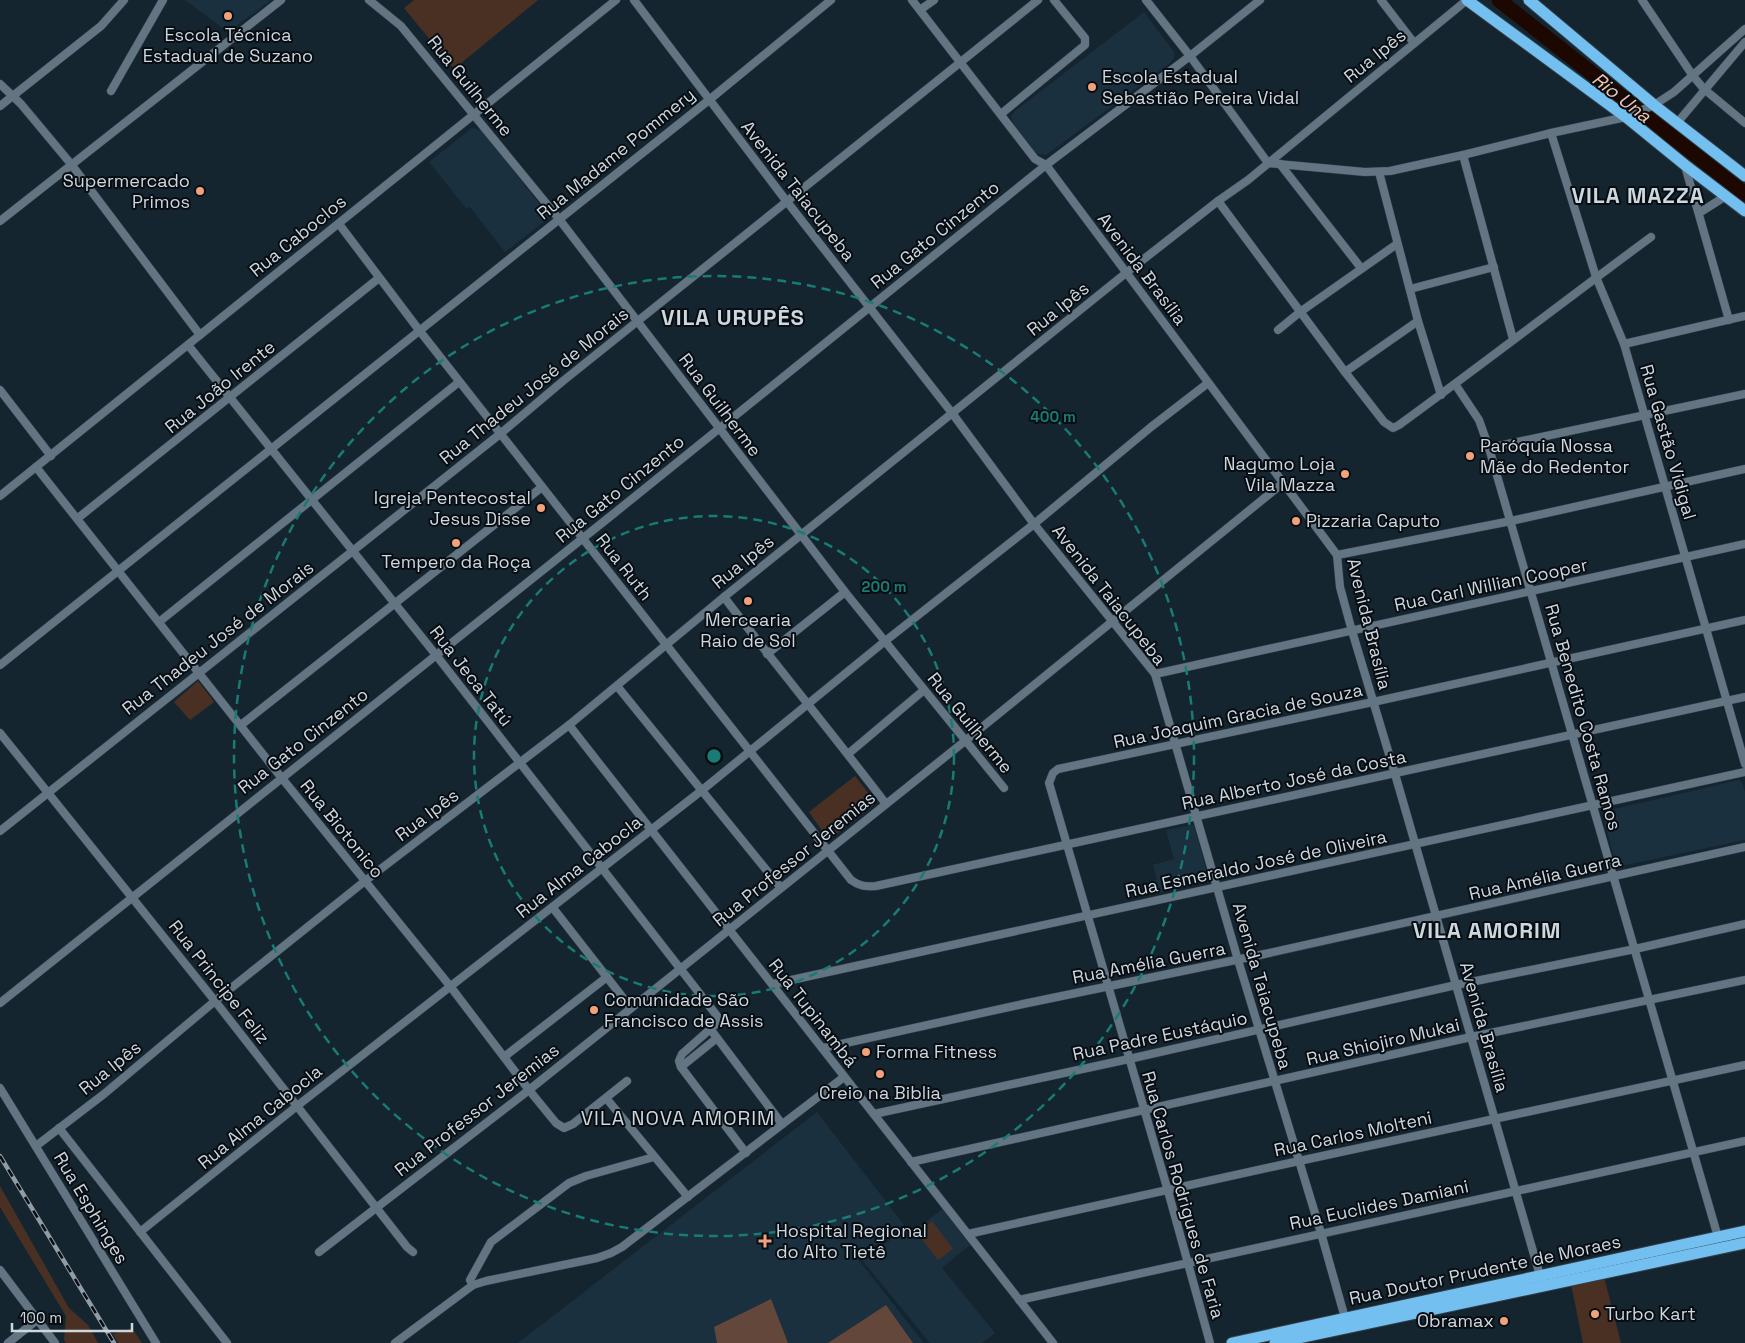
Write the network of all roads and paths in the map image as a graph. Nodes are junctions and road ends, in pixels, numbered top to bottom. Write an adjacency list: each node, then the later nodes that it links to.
1 (124, 0): 28 (street)
2 (163, 0): 27 (street)
3 (281, 0): 40 (street)
4 (369, 0): 32 (street, Rua Guilherme)
5 (616, 0): 32 (street, Rua Caboclos)
6 (634, 0): 29 (street, Avenida Taiacupeba)
7 (831, 0): 29 (street, Rua Madame Pommery)
8 (912, 0): 18 (street, Avenida Brasília)
9 (934, 0): 18 (street)
10 (1038, 0): 23 (street, Rua Thadeu José de Morais)
11 (1054, 0): 33 (street)
12 (1146, 0): 22 (street)
13 (1260, 0): 22 (street, Rua Gato Cinzento)
14 (1381, 0): 21 (street)
15 (1467, 0): 21 (street, Rua Ipês); 34 (highway)
16 (1529, 0): 31 (highway)
17 (1642, 0): 24 (street)
18 (920, 10): 23 (street, Avenida Brasília)
19 (1745, 29): 24 (street)
20 (1745, 42): 26 (street)
21 (1414, 43): 39 (street, Rua Ipês)
22 (1190, 56): 39 (street); 42 (street, Rua Gato Cinzento)
23 (960, 62): 33 (street, Avenida Brasília); 47 (street, Rua Thadeu José de Morais)
24 (1693, 76): 26 (street); 31 (street)
25 (0, 84): 28 (street)
26 (1704, 89): 35 (street); 36 (street)
27 (111, 92)
28 (13, 95): 30 (street); 40 (street)
29 (709, 100): 47 (street, Avenida Taiacupeba); 51 (street, Rua Madame Pommery)
30 (0, 106)
31 (1652, 106): 34 (street); 35 (highway)
32 (474, 114): 51 (street, Rua Guilherme); 53 (street, Rua Caboclos)
33 (1001, 114): 42 (street, Avenida Brasília)
34 (1628, 116): 37 (street); 43 (highway)
35 (1677, 123): 45 (highway)
36 (1745, 123)
37 (1551, 133): 38 (street); 59 (street, Rua Gastão Vidigal)
38 (1463, 155): 44 (street); 56 (street)
39 (1268, 163): 41 (street); 48 (street, Rua Ipês)
40 (71, 164): 52 (street); 70 (street)
41 (1280, 164): 44 (street); 57 (street)
42 (1046, 165): 58 (street, Avenida Brasília); 62 (street, Rua Gato Cinzento)
43 (1685, 165): 46 (highway); 50 (street)
44 (1379, 172): 55 (street)
45 (1745, 176)
46 (1726, 196): 49 (highway); 50 (street)
47 (787, 201): 62 (street, Avenida Taiacupeba); 67 (street, Rua Thadeu José de Morais)
48 (1218, 201): 58 (street, Rua Ipês); 63 (street)
49 (1745, 210)
50 (1699, 213): 65 (street)
51 (559, 219): 67 (street, Rua Guilherme); 68 (street, Rua Madame Pommery)
52 (0, 221)
53 (339, 224): 60 (street, Rua Ruth); 70 (street, Rua Caboclos)
54 (1651, 237): 59 (street)
55 (1397, 244): 57 (street); 61 (street)
56 (1494, 267): 61 (street); 71 (street)
57 (1361, 268): 63 (street)
58 (1126, 273): 76 (street, Avenida Brasília); 82 (street, Rua Ipês)
59 (1596, 277): 71 (street); 72 (street, Rua Gastão Vidigal)
60 (379, 278): 68 (street, Rua Ruth); 81 (street, Rua João Irente)
61 (1410, 288): 66 (street)
62 (869, 307): 82 (street, Avenida Taiacupeba); 84 (street, Rua Gato Cinzento)
63 (1300, 312): 69 (street); 74 (street)
64 (1745, 316): 65 (street)
65 (1729, 320): 72 (street)
66 (1418, 321): 74 (street); 80 (street)
67 (638, 322): 84 (street, Rua Guilherme); 85 (street, Rua Thadeu José de Morais)
68 (418, 330): 75 (street, Rua Ruth); 87 (street, Rua Madame Pommery)
69 (1278, 330)
70 (200, 335): 73 (street, Rua Caboclos)
71 (1513, 339): 77 (street)
72 (1624, 344): 83 (street, Rua Gastão Vidigal)
73 (188, 345): 81 (street, Rua Jeca Tatú); 88 (street, Rua Caboclos)
74 (1345, 372): 80 (street)
75 (459, 382): 85 (street, Rua Ruth); 95 (street)
76 (1208, 383): 91 (street, Avenida Brasília); 98 (street, Rua Alma Cabocla)
77 (1456, 384): 80 (street); 86 (street, Rua Benedito Costa Ramos)
78 (0, 390): 88 (street)
79 (1745, 394): 83 (street)
80 (1441, 395)
81 (230, 398): 87 (street, Rua Jeca Tatú); 96 (street, Rua João Irente)
82 (952, 414): 98 (street, Avenida Taiacupeba); 99 (street, Rua Ipês)
83 (1644, 416): 86 (street); 92 (street, Rua Gastão Vidigal)
84 (719, 429): 99 (street, Rua Guilherme); 100 (street, Rua Gato Cinzento)
85 (500, 434): 93 (street, Rua Ruth); 102 (street, Rua Thadeu José de Morais)
86 (1489, 448): 97 (street, Rua Benedito Costa Ramos)
87 (271, 449): 95 (street, Rua Jeca Tatú); 105 (street, Rua Madame Pommery)
88 (51, 456): 89 (street, Rua Caboclos)
89 (36, 467): 94 (street, Rua Caboclos); 96 (street, Rua Biotonico)
90 (1745, 469): 92 (street)
91 (1283, 483): 103 (street, Avenida Brasília); 112 (street, Rua Professor Jeremias)
92 (1665, 486): 97 (street); 104 (street, Rua Gastão Vidigal)
93 (542, 487): 100 (street, Rua Ruth); 109 (street)
94 (0, 496)
95 (312, 500): 102 (street, Rua Jeca Tatú); 111 (street)
96 (78, 518): 105 (street, Rua Biotonico)
97 (1511, 521): 103 (street); 107 (street, Rua Benedito Costa Ramos)
98 (1034, 524): 112 (street, Avenida Taiacupeba); 115 (street, Rua Alma Cabocla)
99 (801, 535): 106 (street, Rua Guilherme); 108 (street, Rua Ipês)
100 (583, 538): 116 (street, Rua Ruth); 118 (street, Rua Gato Cinzento)
101 (1745, 544): 104 (street, Rua Carl Willian Cooper)
102 (353, 552): 109 (street, Rua Jeca Tatú); 121 (street, Rua Thadeu José de Morais)
103 (1337, 556): 114 (street, Avenida Brasília)
104 (1686, 557): 107 (street, Rua Carl Willian Cooper); 113 (street, Rua Gastão Vidigal)
105 (119, 570): 111 (street, Rua Biotonico); 120 (street)
106 (845, 592): 115 (street, Rua Guilherme); 117 (street)
107 (1531, 592): 114 (street, Rua Carl Willian Cooper); 119 (street, Rua Benedito Costa Ramos)
108 (724, 597): 116 (street, Rua Ipês); 117 (street)
109 (395, 604): 118 (street, Rua Jeca Tatú); 129 (street)
110 (1745, 620): 113 (street, Rua Joaquim Gracia de Souza)
111 (159, 622): 121 (street, Rua Biotonico)
112 (1112, 622): 122 (street, Avenida Taiacupeba); 133 (street, Rua Professor Jeremias)
113 (1705, 628): 119 (street, Rua Joaquim Gracia de Souza); 127 (street, Rua Gastão Vidigal)
114 (1352, 631): 122 (street, Rua Carl Willian Cooper); 126 (street, Avenida Brasília)
115 (884, 642): 124 (street, Rua Guilherme); 128 (street, Rua Alma Cabocla)
116 (665, 645): 123 (street, Rua Ipês); 135 (street, Rua Ruth)
117 (767, 654): 128 (street)
118 (436, 655): 137 (street, Rua Jeca Tatú); 142 (street, Rua Gato Cinzento)
119 (1552, 663): 126 (street, Rua Joaquim Gracia de Souza); 132 (street, Rua Benedito Costa Ramos)
120 (0, 665)
121 (199, 672): 129 (street, Rua Biotonico); 145 (street, Rua Thadeu José de Morais)
122 (1155, 674): 134 (street, Avenida Taiacupeba)
123 (617, 686): 130 (street, Rua Ipês); 144 (street)
124 (924, 690): 133 (street, Rua Guilherme); 136 (street)
125 (1745, 697): 127 (street, Rua Alberto José da Costa)
126 (1373, 702): 134 (street, Rua Joaquim Gracia de Souza); 141 (street, Avenida Brasília)
127 (1726, 702): 132 (street, Rua Alberto José da Costa); 138 (street, Rua Gastão Vidigal)
128 (808, 705): 135 (street, Rua Alma Cabocla); 136 (street)
129 (241, 725): 142 (street, Rua Biotonico)
130 (569, 725): 137 (street, Rua Ipês); 149 (street, Rua Tupinambá)
131 (0, 733): 145 (street, Rua Principe Feliz)
132 (1573, 735): 141 (street, Rua Alberto José da Costa); 147 (street, Rua Benedito Costa Ramos)
133 (965, 741): 143 (street, Rua Guilherme); 146 (street, Rua Professor Jeremias)
134 (1176, 744): 139 (street, Rua Joaquim Gracia de Souza); 148 (street, Avenida Taiacupeba)
135 (749, 752): 144 (street, Rua Alma Cabocla); 154 (street, Rua Ruth)
136 (848, 754): 146 (street)
137 (520, 764): 155 (street, Rua Jeca Tatú); 158 (street, Rua Ipês)
138 (1745, 764)
139 (1058, 770): 151 (street, Rua Carlos Rodrigues de Faria)
140 (1745, 772): 147 (street, Rua Esmeraldo José de Oliveira)
141 (1395, 774): 148 (street, Rua Alberto José da Costa); 152 (street, Avenida Brasília)
142 (281, 777): 158 (street, Rua Biotonico); 161 (street, Rua Gato Cinzento)
143 (1004, 788)
144 (701, 791): 149 (street, Rua Alma Cabocla); 160 (street)
145 (48, 792): 150 (street, Rua Thadeu José de Morais); 161 (street, Rua Principe Feliz)
146 (886, 804): 154 (street, Rua Professor Jeremias)
147 (1593, 806): 152 (street, Rua Esmeraldo José de Oliveira); 156 (street, Rua Benedito Costa Ramos)
148 (1197, 816): 151 (street, Rua Alberto José da Costa); 159 (street, Avenida Taiacupeba)
149 (651, 829): 155 (street, Rua Alma Cabocla); 166 (street, Rua Tupinambá)
150 (0, 830)
151 (1068, 845): 157 (street, Rua Alberto José da Costa); 163 (street, Rua Carlos Rodrigues de Faria)
152 (1415, 846): 159 (street, Rua Esmeraldo José de Oliveira); 164 (street, Avenida Brasília)
153 (1745, 848): 156 (street, Rua Amélia Guerra)
154 (828, 851): 157 (street, Rua Ruth); 160 (street, Rua Professor Jeremias)
155 (601, 869): 162 (street, Rua Alma Cabocla); 169 (street, Rua Jeca Tatú)
156 (1614, 876): 164 (street, Rua Amélia Guerra); 167 (street, Rua Benedito Costa Ramos)
157 (851, 880)
158 (365, 881): 174 (street, Rua Biotonico); 176 (street, Rua Ipês)
159 (1218, 887): 163 (street, Rua Esmeraldo José de Oliveira); 168 (street, Avenida Taiacupeba)
160 (781, 888): 166 (street, Rua Professor Jeremias)
161 (132, 897): 176 (street, Rua Principe Feliz); 178 (street, Rua Gato Cinzento)
162 (553, 908): 170 (street); 174 (street, Rua Alma Cabocla)
163 (1088, 916): 172 (street, Rua Esmeraldo José de Oliveira); 175 (street, Rua Carlos Rodrigues de Faria)
164 (1436, 917): 168 (street, Rua Amélia Guerra); 173 (street, Avenida Brasília)
165 (1745, 924): 167 (street, Rua Padre Eustáquio)
166 (729, 930): 169 (street, Rua Professor Jeremias); 172 (street, Rua Tupinambá)
167 (1635, 949): 173 (street, Rua Padre Eustáquio); 177 (street, Rua Benedito Costa Ramos)
168 (1238, 960): 175 (street, Rua Amélia Guerra); 181 (street, Avenida Taiacupeba)
169 (680, 970): 179 (street, Rua Professor Jeremias); 180 (street, Rua Jeca Tatú)
170 (606, 977): 179 (street); 185 (street)
171 (1745, 980): 177 (street, Rua Shiojiro Mukai)
172 (772, 984): 184 (street, Rua Tupinambá)
173 (1456, 985): 181 (street, Rua Padre Eustáquio); 182 (street, Avenida Brasília)
174 (450, 986): 185 (street, Rua Biotonico); 196 (street, Rua Alma Cabocla)
175 (1107, 986): 184 (street, Rua Amélia Guerra); 186 (street, Rua Carlos Rodrigues de Faria)
176 (215, 1001): 196 (street, Rua Principe Feliz); 201 (street, Rua Ipês)
177 (1650, 1001): 182 (street, Rua Shiojiro Mukai); 192 (street, Rua Benedito Costa Ramos)
178 (0, 1003)
179 (631, 1008): 194 (street, Rua Professor Jeremias)
180 (711, 1030): 183 (street); 188 (street)
181 (1258, 1030): 186 (street, Rua Padre Eustáquio); 191 (street, Avenida Taiacupeba)
182 (1471, 1037): 191 (street, Rua Shiojiro Mukai); 199 (street, Avenida Brasília)
183 (717, 1038): 188 (street); 200 (street)
184 (823, 1048): 189 (street, Rua Tupinambá)
185 (504, 1057): 194 (street, Rua Biotonico)
186 (1129, 1059): 197 (street, Rua Carlos Rodrigues de Faria); 198 (street, Rua Padre Eustáquio)
187 (1745, 1065): 192 (street, Rua Carlos Molteni)
188 (681, 1067): 205 (street)
189 (844, 1077): 198 (street, Rua Tupinambá); 200 (street)
190 (628, 1081): 195 (street)
191 (1275, 1081): 197 (street, Rua Shiojiro Mukai); 207 (street, Avenida Taiacupeba)
192 (1673, 1081): 199 (street, Rua Carlos Molteni); 204 (street, Rua Benedito Costa Ramos)
193 (0, 1088): 203 (street, Rua Esphinges)
194 (529, 1090): 195 (street, Rua Biotonico); 212 (street, Rua Professor Jeremias)
195 (606, 1098): 206 (street)
196 (297, 1106): 212 (street, Rua Principe Feliz); 214 (street, Rua Alma Cabocla)
197 (1144, 1111): 208 (street, Rua Shiojiro Mukai); 210 (street, Rua Carlos Rodrigues de Faria)
198 (874, 1114): 208 (street, Rua Tupinambá)
199 (1495, 1119): 207 (street, Rua Carlos Molteni); 209 (street, Avenida Brasília)
200 (782, 1124): 205 (street)
201 (59, 1128): 203 (street, Rua Ipês); 214 (street, Rua Esphinges)
202 (1745, 1141): 204 (street, Rua Euclides Damiani)
203 (36, 1146): 230 (street, Rua Esphinges)
204 (1694, 1152): 209 (street, Rua Euclides Damiani); 217 (street, Rua Benedito Costa Ramos)
205 (746, 1153): 211 (street)
206 (654, 1158): 211 (street); 224 (street)
207 (1299, 1161): 210 (street, Rua Carlos Molteni); 215 (street, Avenida Taiacupeba)
208 (911, 1162): 216 (street, Rua Tupinambá)
209 (1515, 1190): 215 (street, Rua Euclides Damiani); 223 (street, Avenida Brasília)
210 (1168, 1191): 216 (street, Rua Carlos Molteni); 221 (street, Rua Carlos Rodrigues de Faria)
211 (688, 1197): 224 (street)
212 (376, 1207): 219 (street, Rua Professor Jeremias); 220 (street, Rua Principe Feliz)
213 (1745, 1231): 217 (highway, Rua Doutor Prudente de Moraes)
214 (140, 1232): 231 (street, Rua Esphinges)
215 (1321, 1233): 221 (street, Rua Euclides Damiani); 226 (street, Avenida Taiacupeba)
216 (968, 1234): 225 (street, Rua Tupinambá)
217 (1718, 1237): 223 (highway, Rua Doutor Prudente de Moraes)
218 (1745, 1243): 223 (highway, Rua Doutor Prudente de Moraes)
219 (319, 1252)
220 (413, 1252)
221 (1187, 1263): 225 (street, Rua Euclides Damiani); 234 (street, Rua Carlos Rodrigues de Faria)
222 (0, 1270): 227 (street)
223 (1541, 1281): 226 (highway, Rua Doutor Prudente de Moraes); 236 (highway, Rua Doutor Prudente de Moraes)
224 (473, 1285): 232 (street)
225 (1019, 1300): 233 (street, Rua Tupinambá)
226 (1344, 1318): 235 (highway, Rua Doutor Prudente de Moraes)
227 (37, 1320): 228 (street); 229 (street)
228 (8, 1343)
229 (55, 1343)
230 (156, 1343)
231 (227, 1343)
232 (395, 1343)
233 (1053, 1343)
234 (1210, 1343)
235 (1232, 1343)
236 (1275, 1343)

